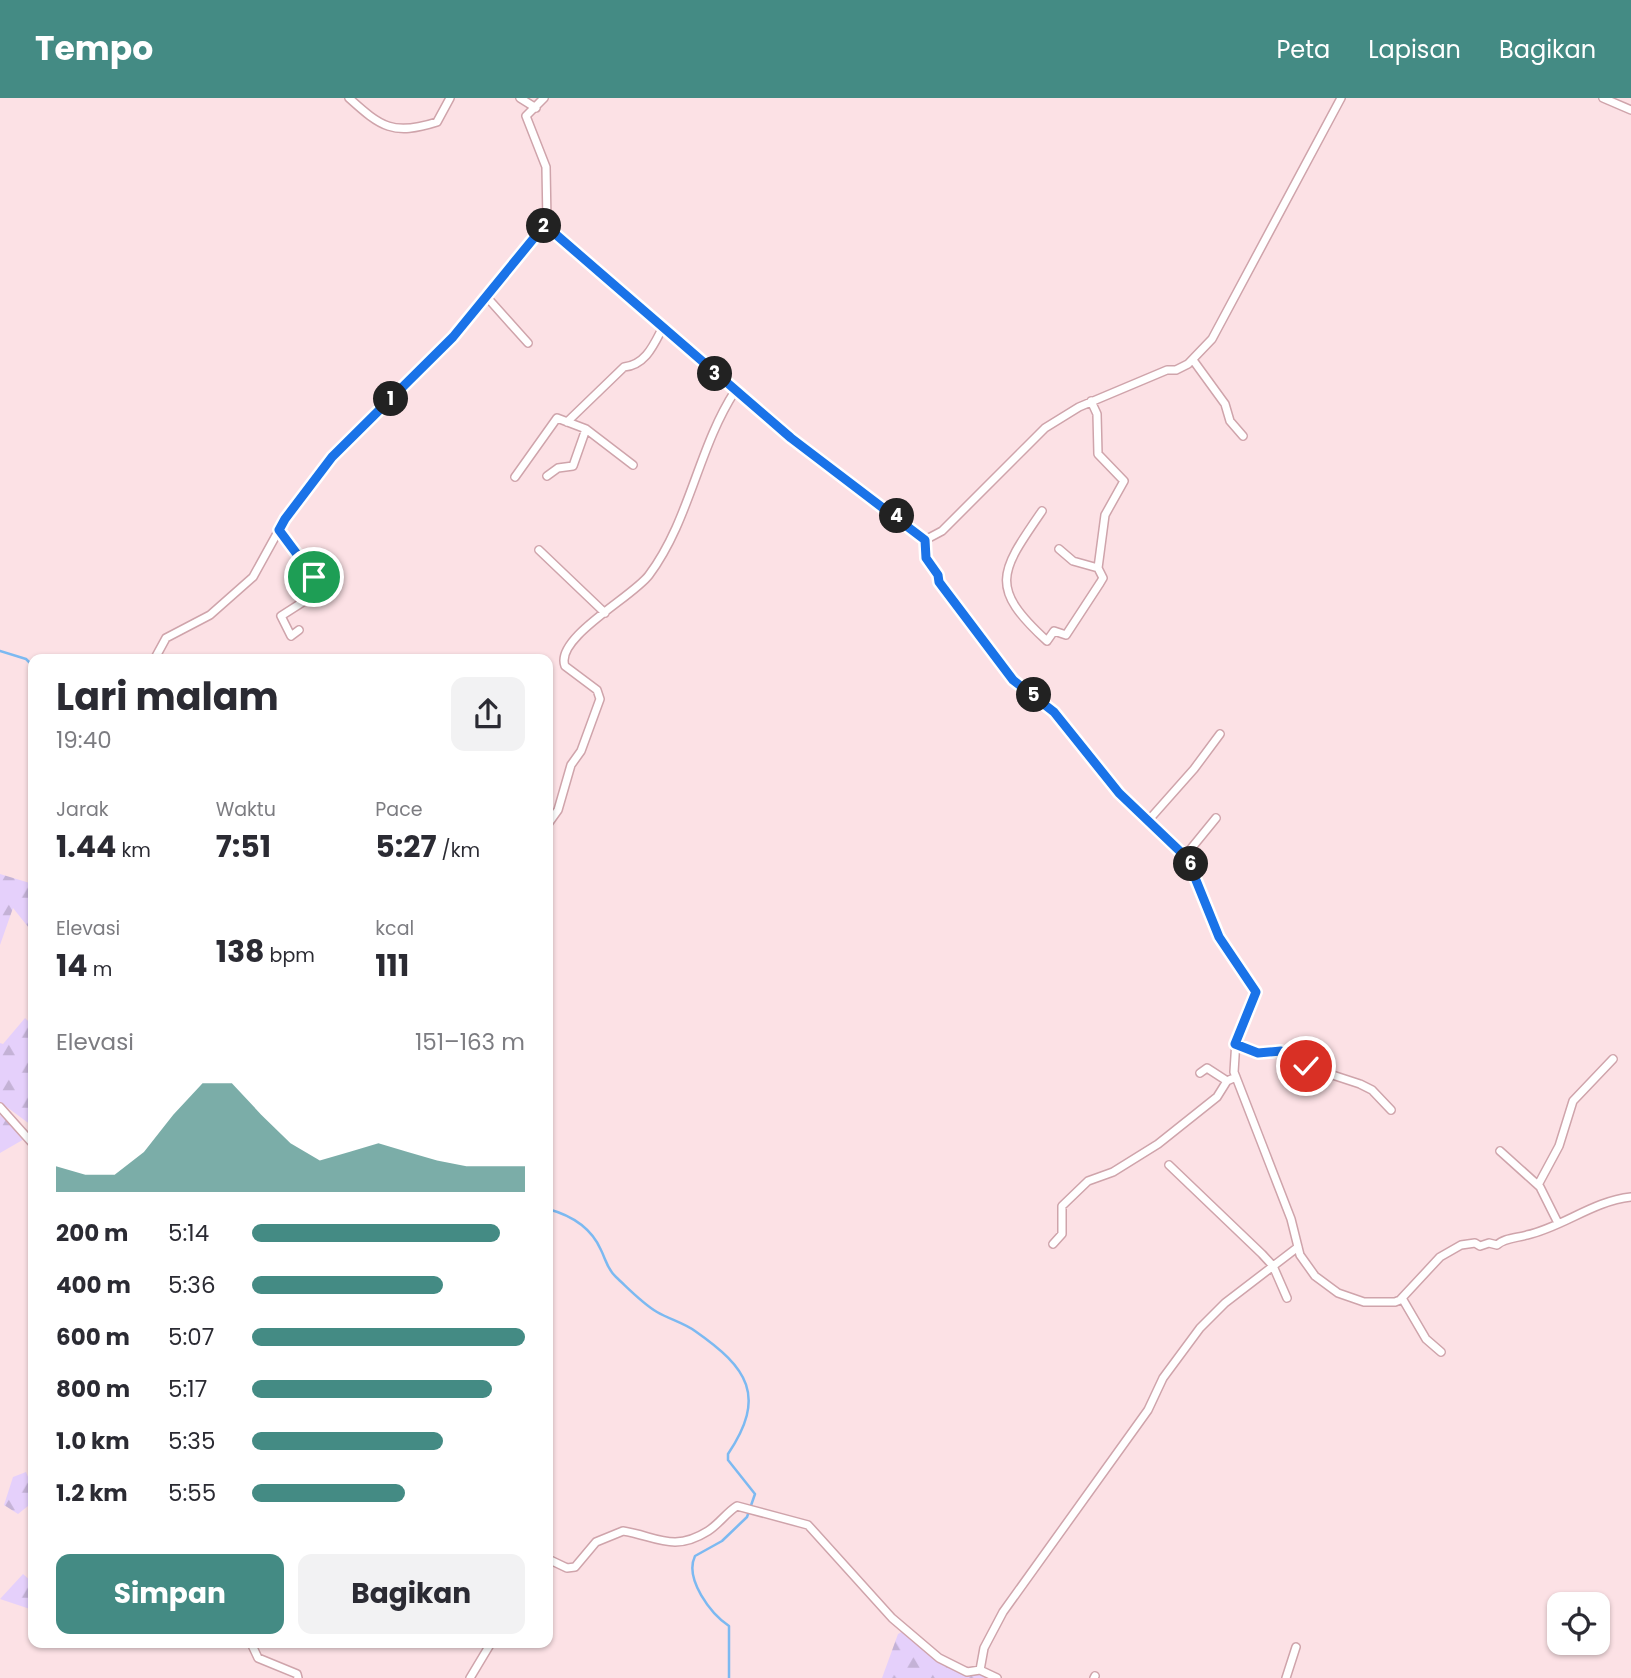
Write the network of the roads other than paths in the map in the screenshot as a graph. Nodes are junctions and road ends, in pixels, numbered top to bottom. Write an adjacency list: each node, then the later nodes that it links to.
1 (349, 98): 2 (street)
2 (450, 98)
3 (520, 98): 7 (street)
4 (544, 98): 7 (street)
5 (1341, 98): 13 (street)
6 (1603, 98): 8 (street)
7 (536, 108): 9 (street)
8 (1631, 110)
9 (547, 222): 10 (street); 11 (street)
10 (485, 295): 12 (street); 23 (street)
11 (663, 327): 14 (street); 16 (street)
12 (528, 343)
13 (1193, 360): 15 (street); 18 (street)
14 (735, 391): 24 (street); 28 (street)
15 (1091, 401): 24 (street); 27 (street)
16 (566, 422): 17 (street); 20 (street)
17 (586, 429): 19 (street); 21 (street)
18 (1243, 436)
19 (633, 465)
20 (514, 477)
21 (547, 477)
22 (1042, 511): 27 (street)
23 (279, 530): 29 (street); 30 (street)
24 (925, 540): 34 (street)
25 (1059, 549): 27 (street)
26 (539, 550): 28 (street)
27 (1098, 568)
28 (605, 613): 32 (street)
29 (299, 631)
30 (157, 654)
31 (1220, 734): 34 (street)
32 (553, 816)
33 (1216, 818): 35 (street)
34 (1147, 822): 35 (street)
35 (1185, 856): 36 (street)
36 (1235, 1044): 39 (street); 42 (street)
37 (1613, 1059): 46 (street)
38 (1200, 1073): 40 (street)
39 (1236, 1077): 40 (street); 50 (street)
40 (1227, 1081): 49 (street)
41 (0, 1107): 43 (street)
42 (1391, 1110)
43 (28, 1138)
44 (1500, 1151): 46 (street)
45 (1169, 1164): 51 (street)
46 (1537, 1183): 48 (street)
47 (1631, 1197): 48 (street)
48 (1558, 1223): 53 (street)
49 (1053, 1244)
50 (1298, 1247): 51 (street); 53 (street)
51 (1273, 1266): 52 (street); 59 (street)
52 (1287, 1297)
53 (1402, 1298): 54 (street)
54 (1441, 1352)
55 (553, 1561): 59 (street)
56 (1296, 1647): 63 (street)
57 (253, 1648): 60 (street)
58 (488, 1648): 61 (street)
59 (980, 1670): 62 (street)
60 (298, 1678)
61 (470, 1678)
62 (997, 1678)
63 (1286, 1678)

